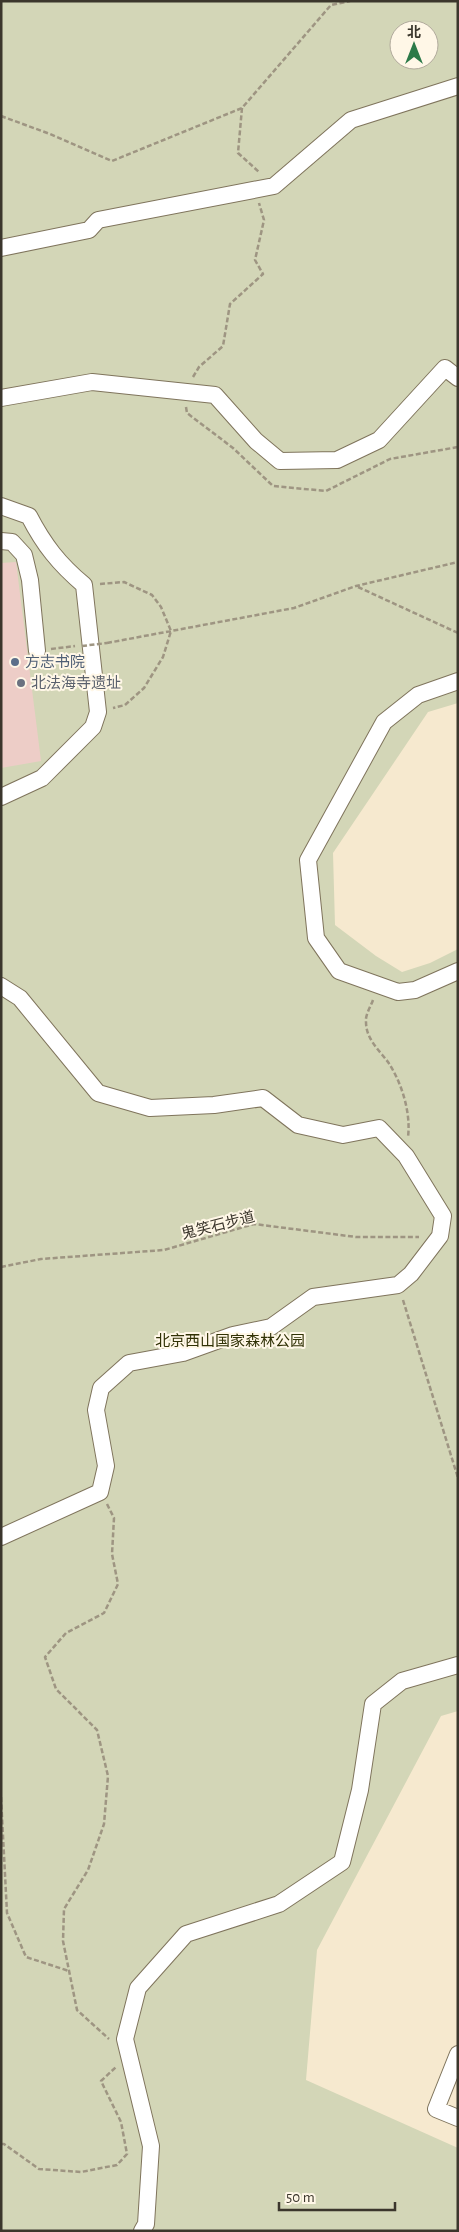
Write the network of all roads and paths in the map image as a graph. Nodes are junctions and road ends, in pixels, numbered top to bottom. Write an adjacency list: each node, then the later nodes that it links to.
1 (350, 1): 3 (path)
2 (458, 86): 5 (street)
3 (242, 108): 4 (path); 5 (path)
4 (1, 116)
5 (274, 186): 6 (street)
6 (256, 190): 7 (street); 9 (path)
7 (1, 248)
8 (454, 370): 9 (street)
9 (184, 392): 10 (street)
10 (1, 398)
11 (1, 506): 14 (street)
12 (1, 541): 18 (street)
13 (458, 562): 15 (path)
14 (84, 585): 16 (path); 20 (street)
15 (356, 586): 16 (path); 17 (path)
16 (171, 631): 18 (path, bridge); 20 (path)
17 (458, 633)
18 (37, 651)
19 (458, 681): 24 (street)
20 (98, 712): 21 (street)
21 (1, 798)
22 (458, 971): 24 (street)
23 (1, 986): 25 (street)
24 (378, 986): 25 (path)
25 (406, 1156): 26 (street)
26 (440, 1236): 27 (path, 鬼笑石步道); 28 (street)
27 (1, 1266)
28 (398, 1284): 29 (path); 30 (street)
29 (458, 1478)
30 (100, 1492): 31 (street); 34 (path)
31 (1, 1537)
32 (458, 1665): 37 (street)
33 (1, 1797): 34 (path)
34 (69, 1971): 35 (path)
35 (109, 2039)
36 (458, 2054): 38 (street)
37 (129, 2057): 39 (path); 40 (street)
38 (458, 2118)
39 (1, 2144)
40 (142, 2231)

